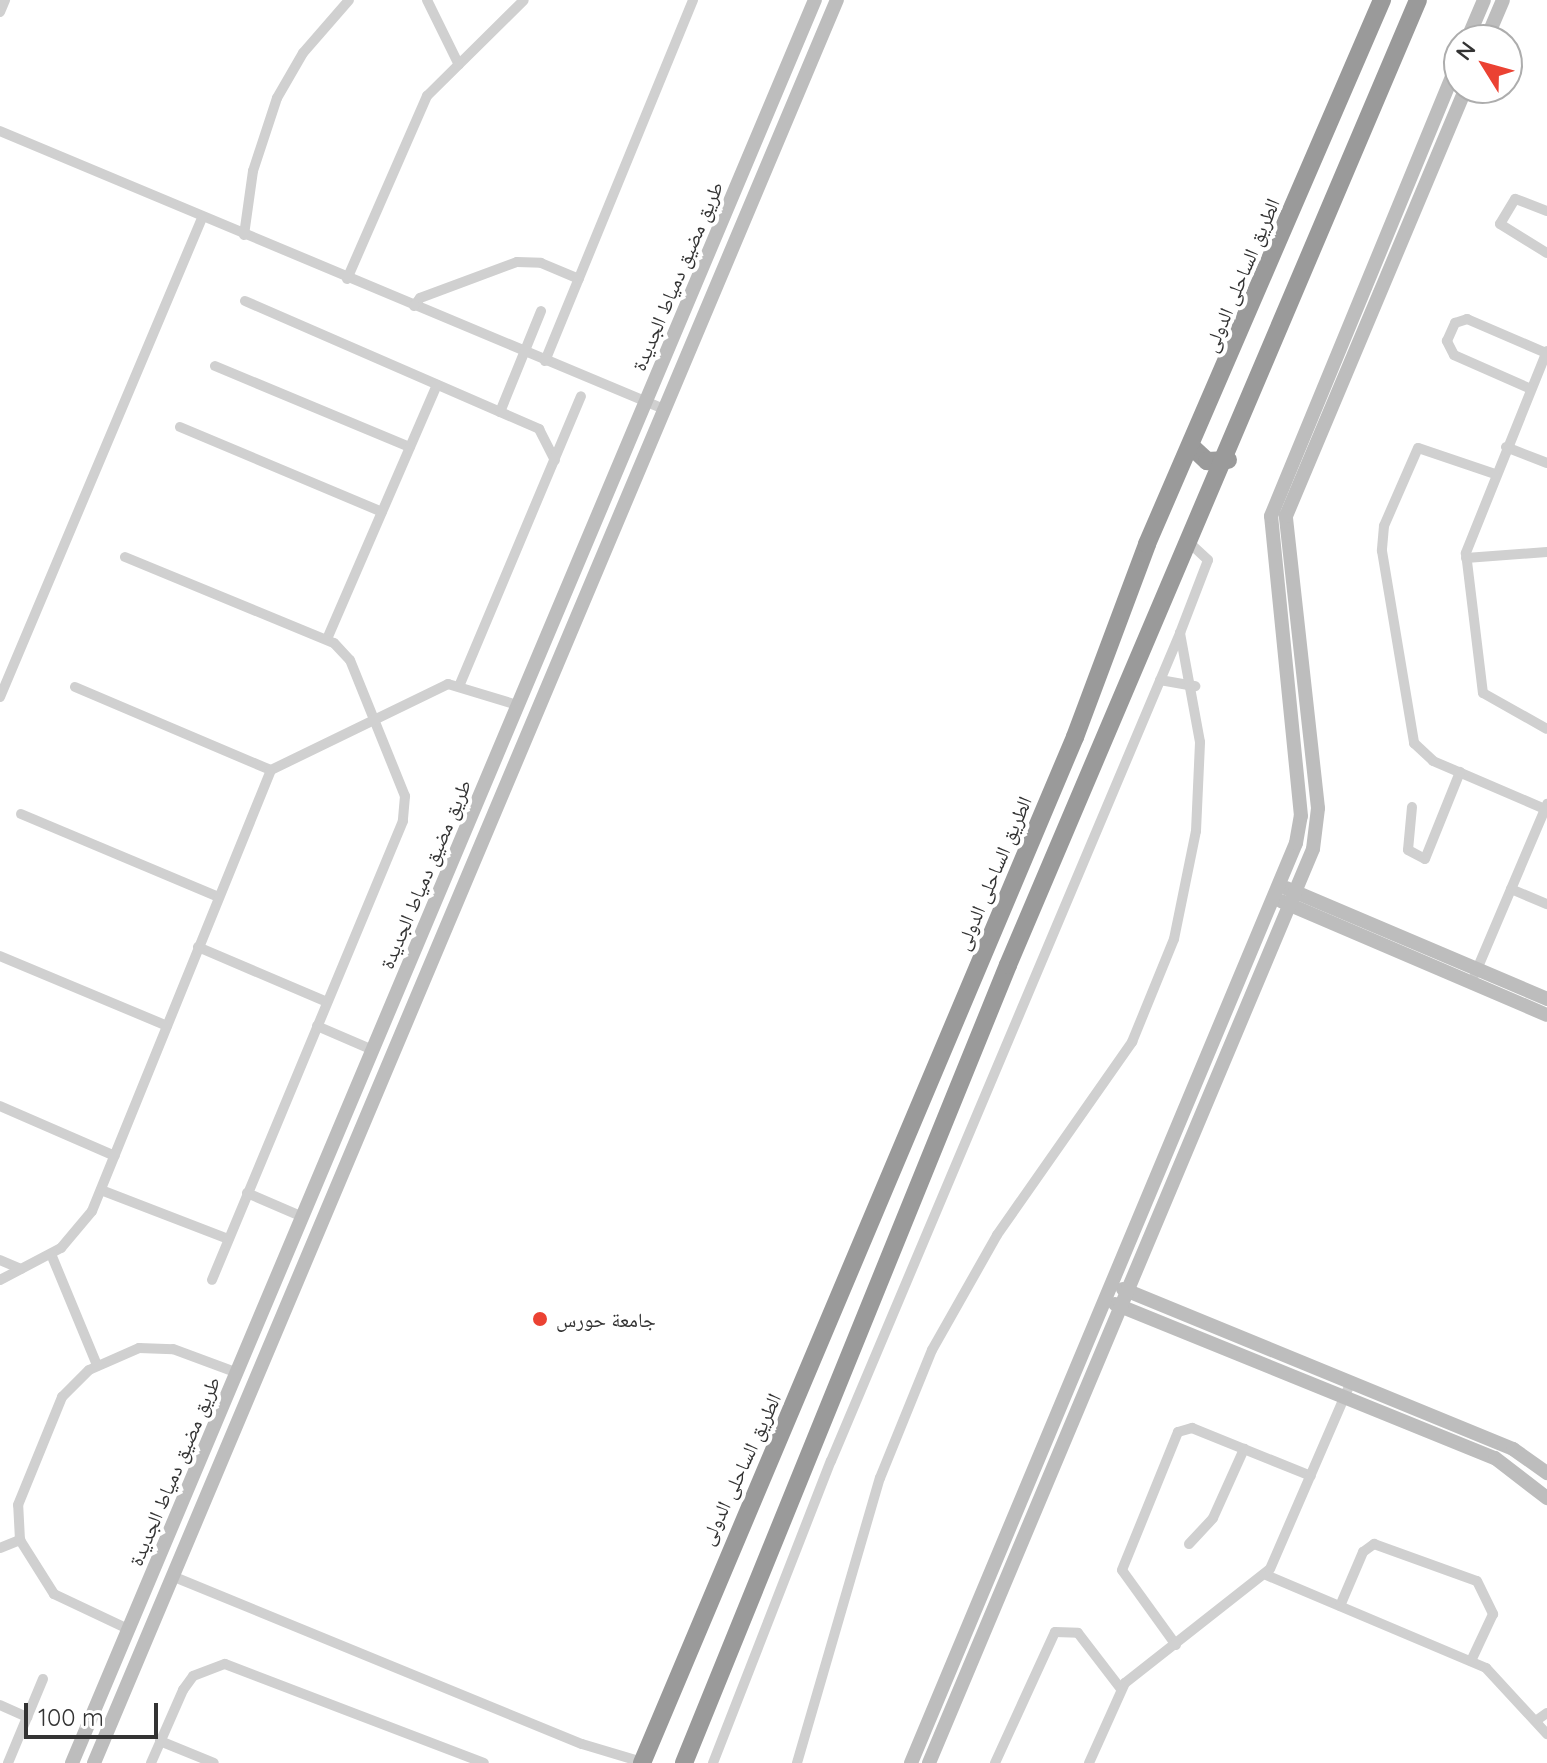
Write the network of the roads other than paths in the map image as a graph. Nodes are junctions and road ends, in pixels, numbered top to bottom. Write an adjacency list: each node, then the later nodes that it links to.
1 (5, 0): 12 (street)
2 (349, 0): 23 (street)
3 (427, 0): 15 (street)
4 (524, 0): 15 (street)
5 (693, 0): 26 (street)
6 (815, 0): 16 (street, طريق مضيق دمياط الجديدة)
7 (837, 0): 17 (street, طريق مضيق دمياط الجديدة)
8 (1382, 0): 42 (highway, الطريق الساحلى الدولى)
9 (1418, 0): 45 (highway)
10 (1484, 0): 13 (street)
11 (1503, 0): 14 (street)
12 (0, 12)
13 (1474, 24)
14 (1493, 24)
15 (459, 65): 25 (street)
16 (783, 77): 17 (street); 37 (street, طريق مضيق دمياط الجديدة)
17 (801, 84): 38 (street, طريق مضيق دمياط الجديدة)
18 (1443, 98): 71 (street)
19 (1459, 104): 73 (street)
20 (0, 131): 22 (street)
21 (1547, 211): 24 (street)
22 (202, 218): 23 (street); 59 (street)
23 (244, 235): 25 (street)
24 (1547, 253)
25 (347, 279): 28 (street)
26 (579, 279): 28 (street); 32 (street)
27 (245, 301): 34 (street)
28 (414, 306): 31 (street)
29 (541, 311): 31 (street)
30 (1547, 352): 35 (street); 35 (street)
31 (524, 353): 32 (street); 39 (street)
32 (545, 361): 37 (street)
33 (215, 366): 41 (street)
34 (437, 385): 39 (street); 41 (street)
35 (1531, 389): 43 (street)
36 (581, 396): 44 (street)
37 (646, 402): 38 (street); 60 (street, طريق مضيق دمياط الجديدة)
38 (664, 409): 66 (street, طريق مضيق دمياط الجديدة)
39 (500, 412): 44 (street)
40 (180, 427): 48 (street)
41 (410, 447): 48 (street)
42 (1192, 447): 45 (highway); 126 (highway, الطريق الساحلى الدولى)
43 (1506, 447): 46 (street); 47 (street)
44 (555, 460): 56 (street)
45 (1228, 460): 49 (highway)
46 (1547, 463)
47 (1495, 474): 52 (street); 64 (street)
48 (382, 512): 54 (street)
49 (1191, 544): 53 (street); 134 (highway)
50 (1547, 552): 52 (street)
51 (125, 557): 54 (street)
52 (1466, 558): 62 (street)
53 (1180, 633): 55 (street); 57 (street)
54 (327, 639): 61 (street)
55 (1160, 680): 57 (street); 135 (street)
56 (460, 684): 60 (street); 61 (street)
57 (1195, 686): 136 (street)
58 (75, 687): 63 (street)
59 (0, 697)
60 (517, 705): 65 (street, طريق مضيق دمياط الجديدة)
61 (374, 716): 63 (street); 79 (street)
62 (1547, 729)
63 (271, 770): 72 (street)
64 (1460, 772): 67 (street); 68 (street)
65 (486, 780): 66 (street); 83 (street, طريق مضيق دمياط الجديدة)
66 (503, 786): 105 (street, طريق مضيق دمياط الجديدة)
67 (1412, 807)
68 (1546, 807): 70 (street)
69 (21, 814): 72 (street)
70 (1511, 889): 74 (street); 77 (street)
71 (1276, 891): 73 (street); 95 (street)
72 (218, 897): 75 (street)
73 (1292, 898): 77 (street); 96 (street)
74 (1547, 904)
75 (198, 947): 79 (street); 81 (street)
76 (0, 956): 81 (street)
77 (1474, 976): 78 (street); 80 (street)
78 (1547, 999)
79 (327, 1002): 82 (street)
80 (1547, 1015)
81 (167, 1026): 85 (street)
82 (317, 1026): 83 (street); 87 (street)
83 (373, 1050): 88 (street, طريق مضيق دمياط الجديدة)
84 (0, 1106): 85 (street)
85 (115, 1156): 86 (street)
86 (101, 1190): 89 (street); 90 (street)
87 (247, 1193): 88 (street); 89 (street)
88 (303, 1217): 100 (street, طريق مضيق دمياط الجديدة)
89 (228, 1239): 94 (street)
90 (51, 1254): 92 (street); 99 (street)
91 (0, 1260): 92 (street)
92 (21, 1269): 93 (street)
93 (0, 1280)
94 (212, 1280)
95 (1114, 1286): 96 (street); 97 (street)
96 (1128, 1291): 98 (street); 101 (street)
97 (1107, 1301): 98 (street); 137 (street)
98 (1122, 1307): 102 (street); 138 (street)
99 (97, 1365): 100 (street); 109 (street)
100 (238, 1373): 103 (street, طريق مضيق دمياط الجديدة)
101 (1351, 1382): 102 (street); 106 (street)
102 (1345, 1398): 107 (street); 108 (street)
103 (206, 1447): 105 (street); 115 (street, طريق مضيق دمياط الجديدة)
104 (1244, 1449): 107 (street); 110 (street); 116 (street)
105 (224, 1453): 113 (street, طريق مضيق دمياط الجديدة)
106 (1547, 1473)
107 (1311, 1476): 112 (street)
108 (1547, 1498)
109 (20, 1540): 111 (street); 115 (street)
110 (1189, 1544)
111 (0, 1548)
112 (1266, 1575): 114 (street); 116 (street)
113 (172, 1576): 126 (street); 130 (street, طريق مضيق دمياط الجديدة)
114 (1340, 1606): 117 (street); 117 (street)
115 (128, 1629): 129 (street, طريق مضيق دمياط الجديدة)
116 (1176, 1645): 119 (street)
117 (1471, 1661): 123 (street)
118 (43, 1679): 122 (street)
119 (1121, 1689): 127 (street); 139 (street)
120 (0, 1705): 122 (street)
121 (1547, 1713): 123 (street)
122 (27, 1717): 128 (street)
123 (1537, 1720): 124 (street)
124 (1547, 1734)
125 (160, 1741): 131 (street); 132 (street); 133 (street)
126 (642, 1762)
127 (1093, 1762)
128 (8, 1763)
129 (72, 1763)
130 (94, 1763)
131 (151, 1763)
132 (214, 1763)
133 (484, 1763)
134 (684, 1763)
135 (713, 1763)
136 (797, 1763)
137 (911, 1763)
138 (929, 1763)
139 (995, 1763)

